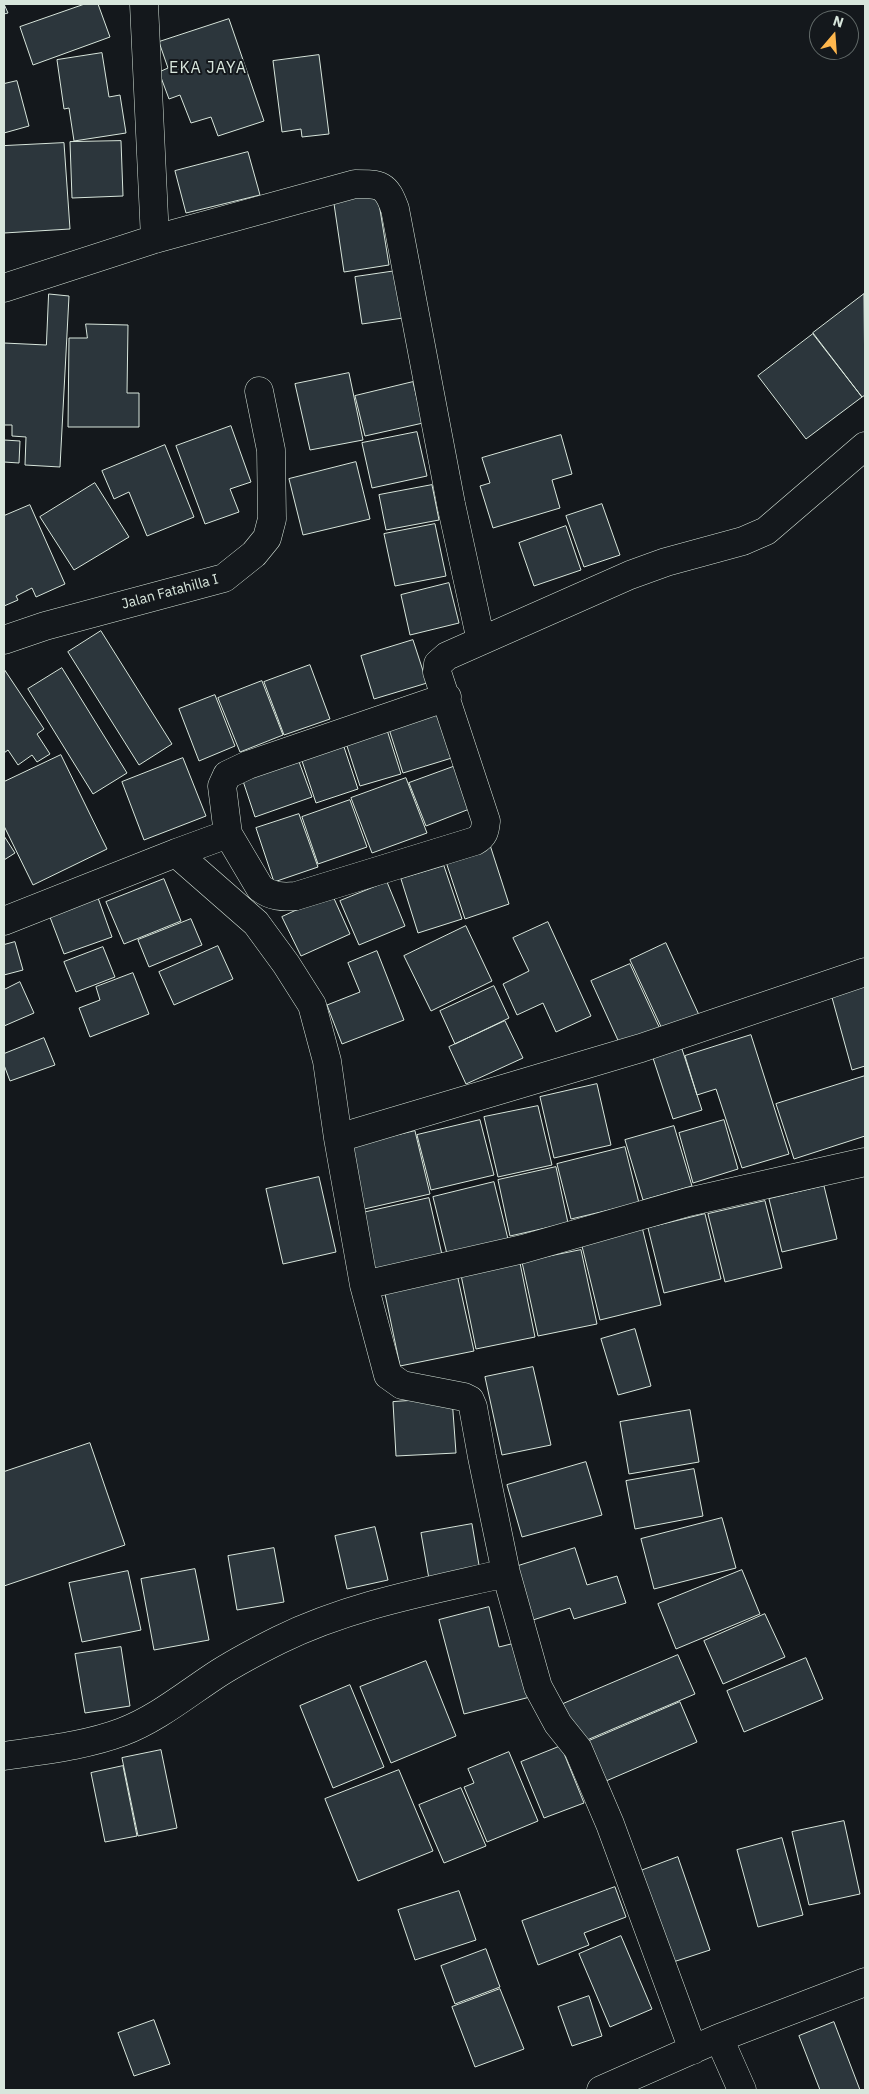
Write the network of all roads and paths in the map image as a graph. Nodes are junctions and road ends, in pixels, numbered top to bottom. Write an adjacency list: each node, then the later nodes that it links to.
1 (144, 4): 2 (street)
2 (155, 239): 3 (street); 7 (street)
3 (4, 288)
4 (259, 391): 6 (street, Jalan Fatahilla I)
5 (865, 446): 7 (street)
6 (4, 640)
7 (481, 641): 8 (street)
8 (447, 697): 9 (street); 9 (street)
9 (228, 834): 10 (street)
10 (176, 853): 11 (street); 13 (street)
11 (4, 921)
12 (865, 972): 13 (street)
13 (338, 1138): 15 (street)
14 (865, 1162): 15 (street)
15 (364, 1285): 16 (street)
16 (506, 1573): 17 (street); 20 (street)
17 (4, 1756)
18 (865, 1982): 19 (street)
19 (719, 2038): 20 (street); 22 (street)
20 (693, 2050): 21 (street)
21 (601, 2090)
22 (742, 2090)

